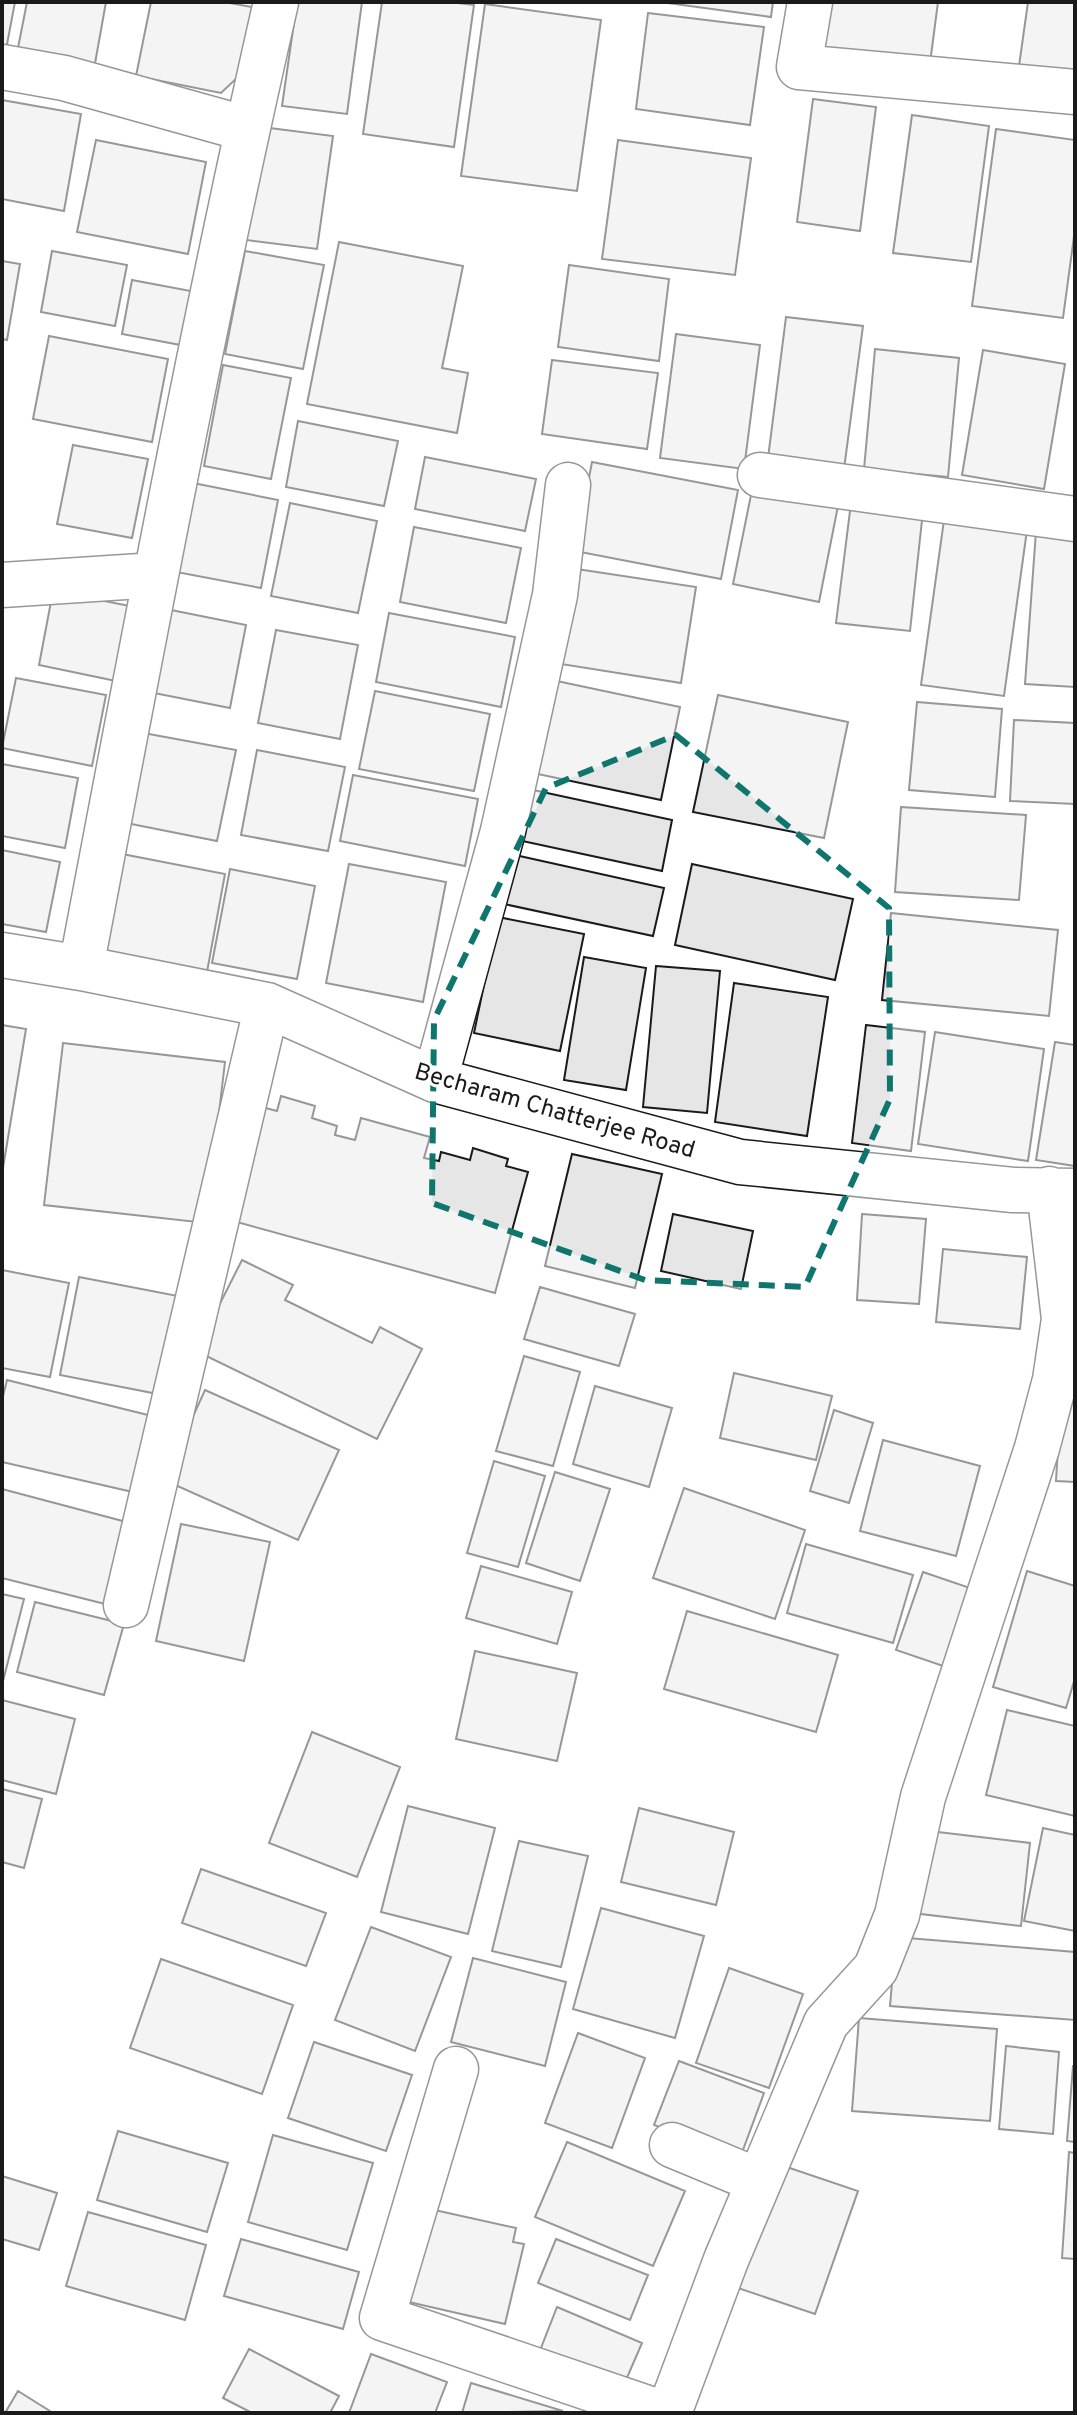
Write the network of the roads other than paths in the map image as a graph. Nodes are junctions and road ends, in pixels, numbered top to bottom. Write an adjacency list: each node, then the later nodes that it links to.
1 (276, 2): 5 (street)
2 (810, 2): 4 (street)
3 (2, 67): 5 (street)
4 (1075, 92)
5 (247, 129): 9 (street)
6 (760, 475): 8 (street)
7 (568, 485): 14 (street)
8 (1075, 519)
9 (156, 575): 10 (street); 12 (street)
10 (2, 585)
11 (2, 955): 12 (street, Becharam Chatterjee Road)
12 (81, 968): 13 (street, Becharam Chatterjee Road)
13 (267, 1005): 14 (street, Becharam Chatterjee Road); 16 (street)
14 (435, 1080): 15 (street, Becharam Chatterjee Road)
15 (1062, 1190): 19 (street)
16 (126, 1605)
17 (456, 2069): 20 (street)
18 (672, 2145): 19 (street)
19 (759, 2181): 21 (street)
20 (662, 2413)
21 (669, 2413)

